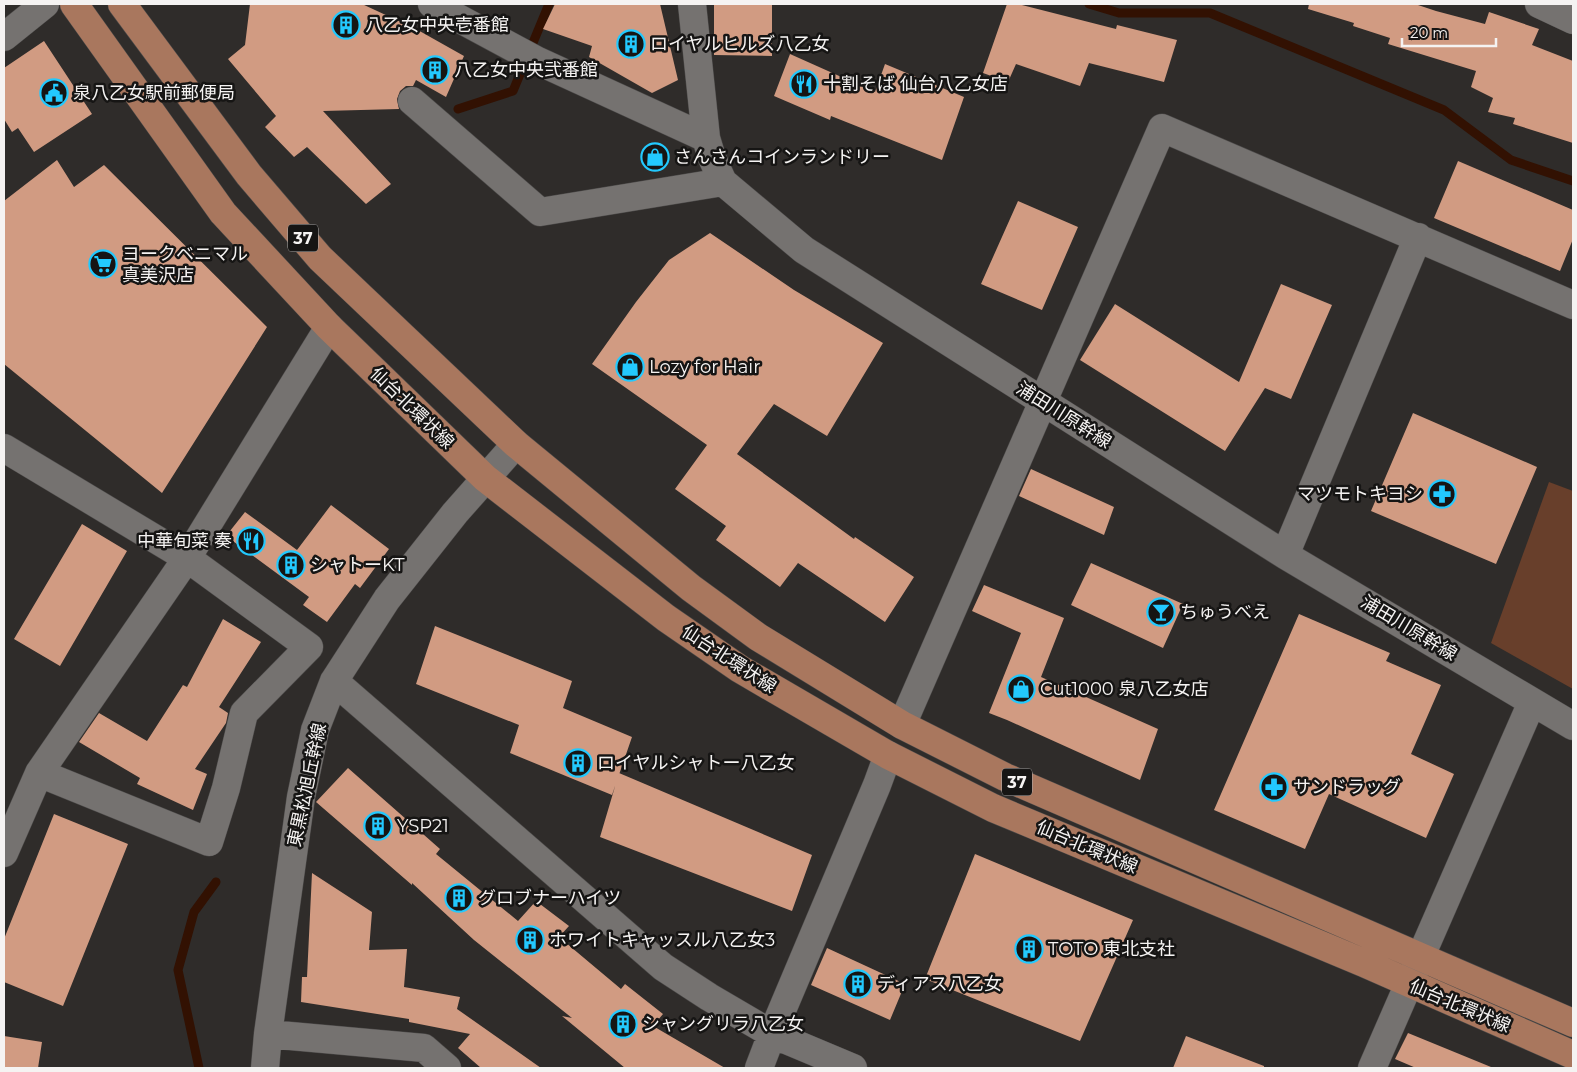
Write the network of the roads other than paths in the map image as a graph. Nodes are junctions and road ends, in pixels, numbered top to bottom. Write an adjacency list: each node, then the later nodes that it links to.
1 (46, 4): 8 (street)
2 (74, 4): 14 (main road, 仙台北環状線 / 37)
3 (122, 4): 16 (main road, 仙台北環状線 / 37)
4 (432, 4): 10 (street)
5 (692, 4): 10 (street, 浦田川原幹線)
6 (1539, 4): 7 (street)
7 (1573, 20)
8 (4, 37)
9 (412, 101): 11 (street)
10 (706, 138): 11 (street, 浦田川原幹線)
11 (723, 182): 15 (street, 浦田川原幹線)
12 (1418, 237): 13 (street); 15 (street); 19 (street)
13 (1573, 305)
14 (329, 327): 18 (main road, 仙台北環状線 / 37); 20 (street)
15 (1042, 402): 19 (street, 浦田川原幹線); 23 (street)
16 (516, 444): 18 (street, 東黒松旭丘幹線); 23 (main road, 仙台北環状線 / 37)
17 (4, 448): 20 (street)
18 (485, 478): 21 (street, 東黒松旭丘幹線); 25 (main road, 仙台北環状線 / 37)
19 (1285, 555): 22 (street, 浦田川原幹線)
20 (187, 558): 26 (street); 26 (street)
21 (334, 681): 31 (street, 東黒松旭丘幹線); 32 (street)
22 (1532, 702): 24 (street, 浦田川原幹線); 28 (street)
23 (902, 725): 28 (main road, 仙台北環状線 / 37)
24 (1573, 726)
25 (888, 755): 29 (main road, 仙台北環状線 / 37); 32 (street)
26 (39, 773): 27 (street)
27 (4, 853)
28 (1420, 956): 29 (street); 30 (main road, 仙台北環状線 / 37)
29 (1409, 984): 33 (main road, 仙台北環状線 / 37); 38 (street)
30 (1573, 1023)
31 (268, 1034): 34 (street, 東黒松旭丘幹線); 35 (street)
32 (772, 1034): 36 (street); 37 (street)
33 (1573, 1056)
34 (265, 1068)
35 (447, 1068)
36 (759, 1068)
37 (854, 1068)
38 (1372, 1068)

